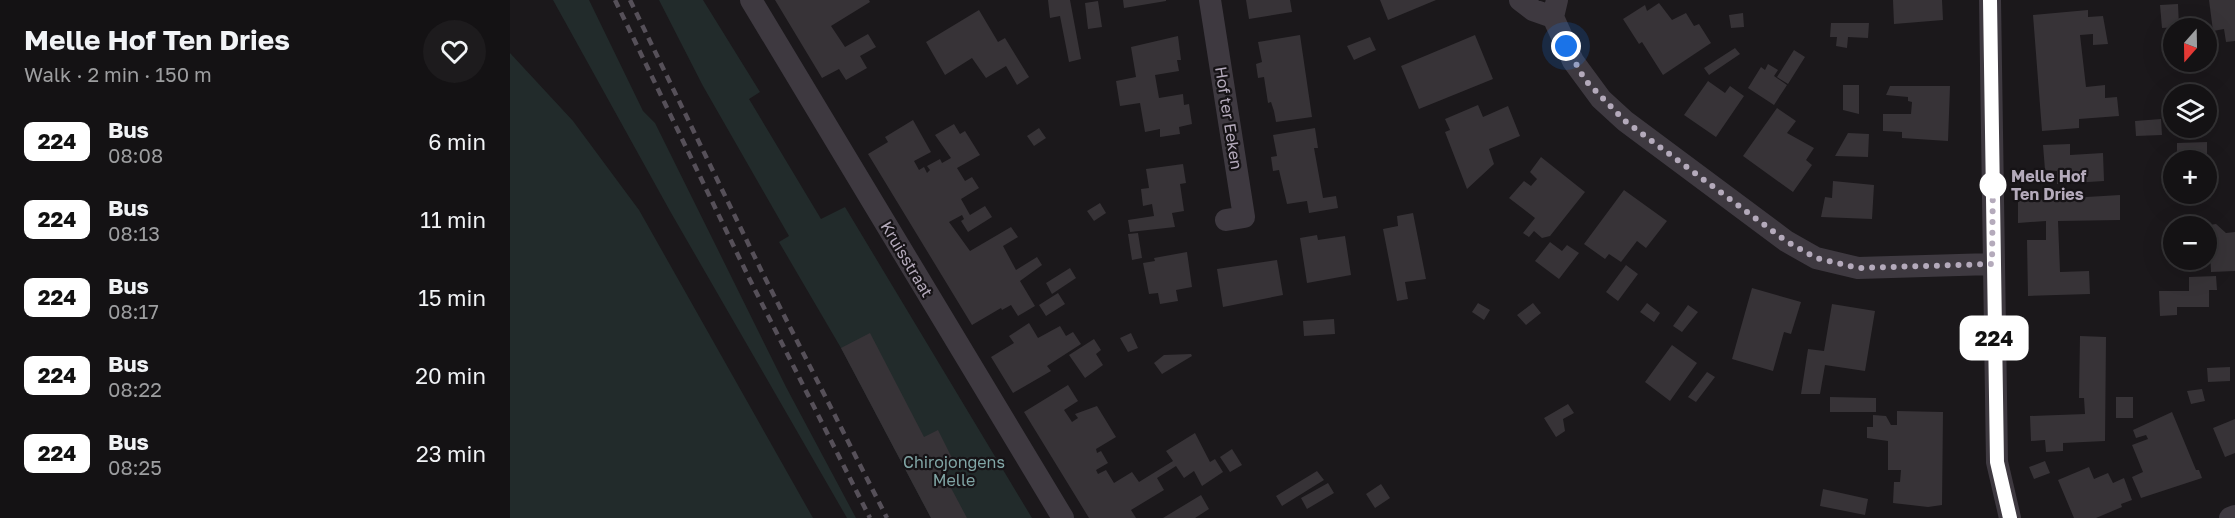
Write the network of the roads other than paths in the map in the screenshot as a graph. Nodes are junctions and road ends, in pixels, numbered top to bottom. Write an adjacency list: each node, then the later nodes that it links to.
1 (751, 0): 9 (street, Kruisstraat)
2 (1210, 0): 6 (street, Hof ter Eeken)
3 (1520, 0): 5 (street)
4 (1990, 0): 7 (street)
5 (1555, 8): 7 (street)
6 (1226, 220)
7 (1992, 264): 10 (street)
8 (2235, 516): 11 (street)
9 (1063, 518)
10 (2010, 518)
11 (2230, 518)

